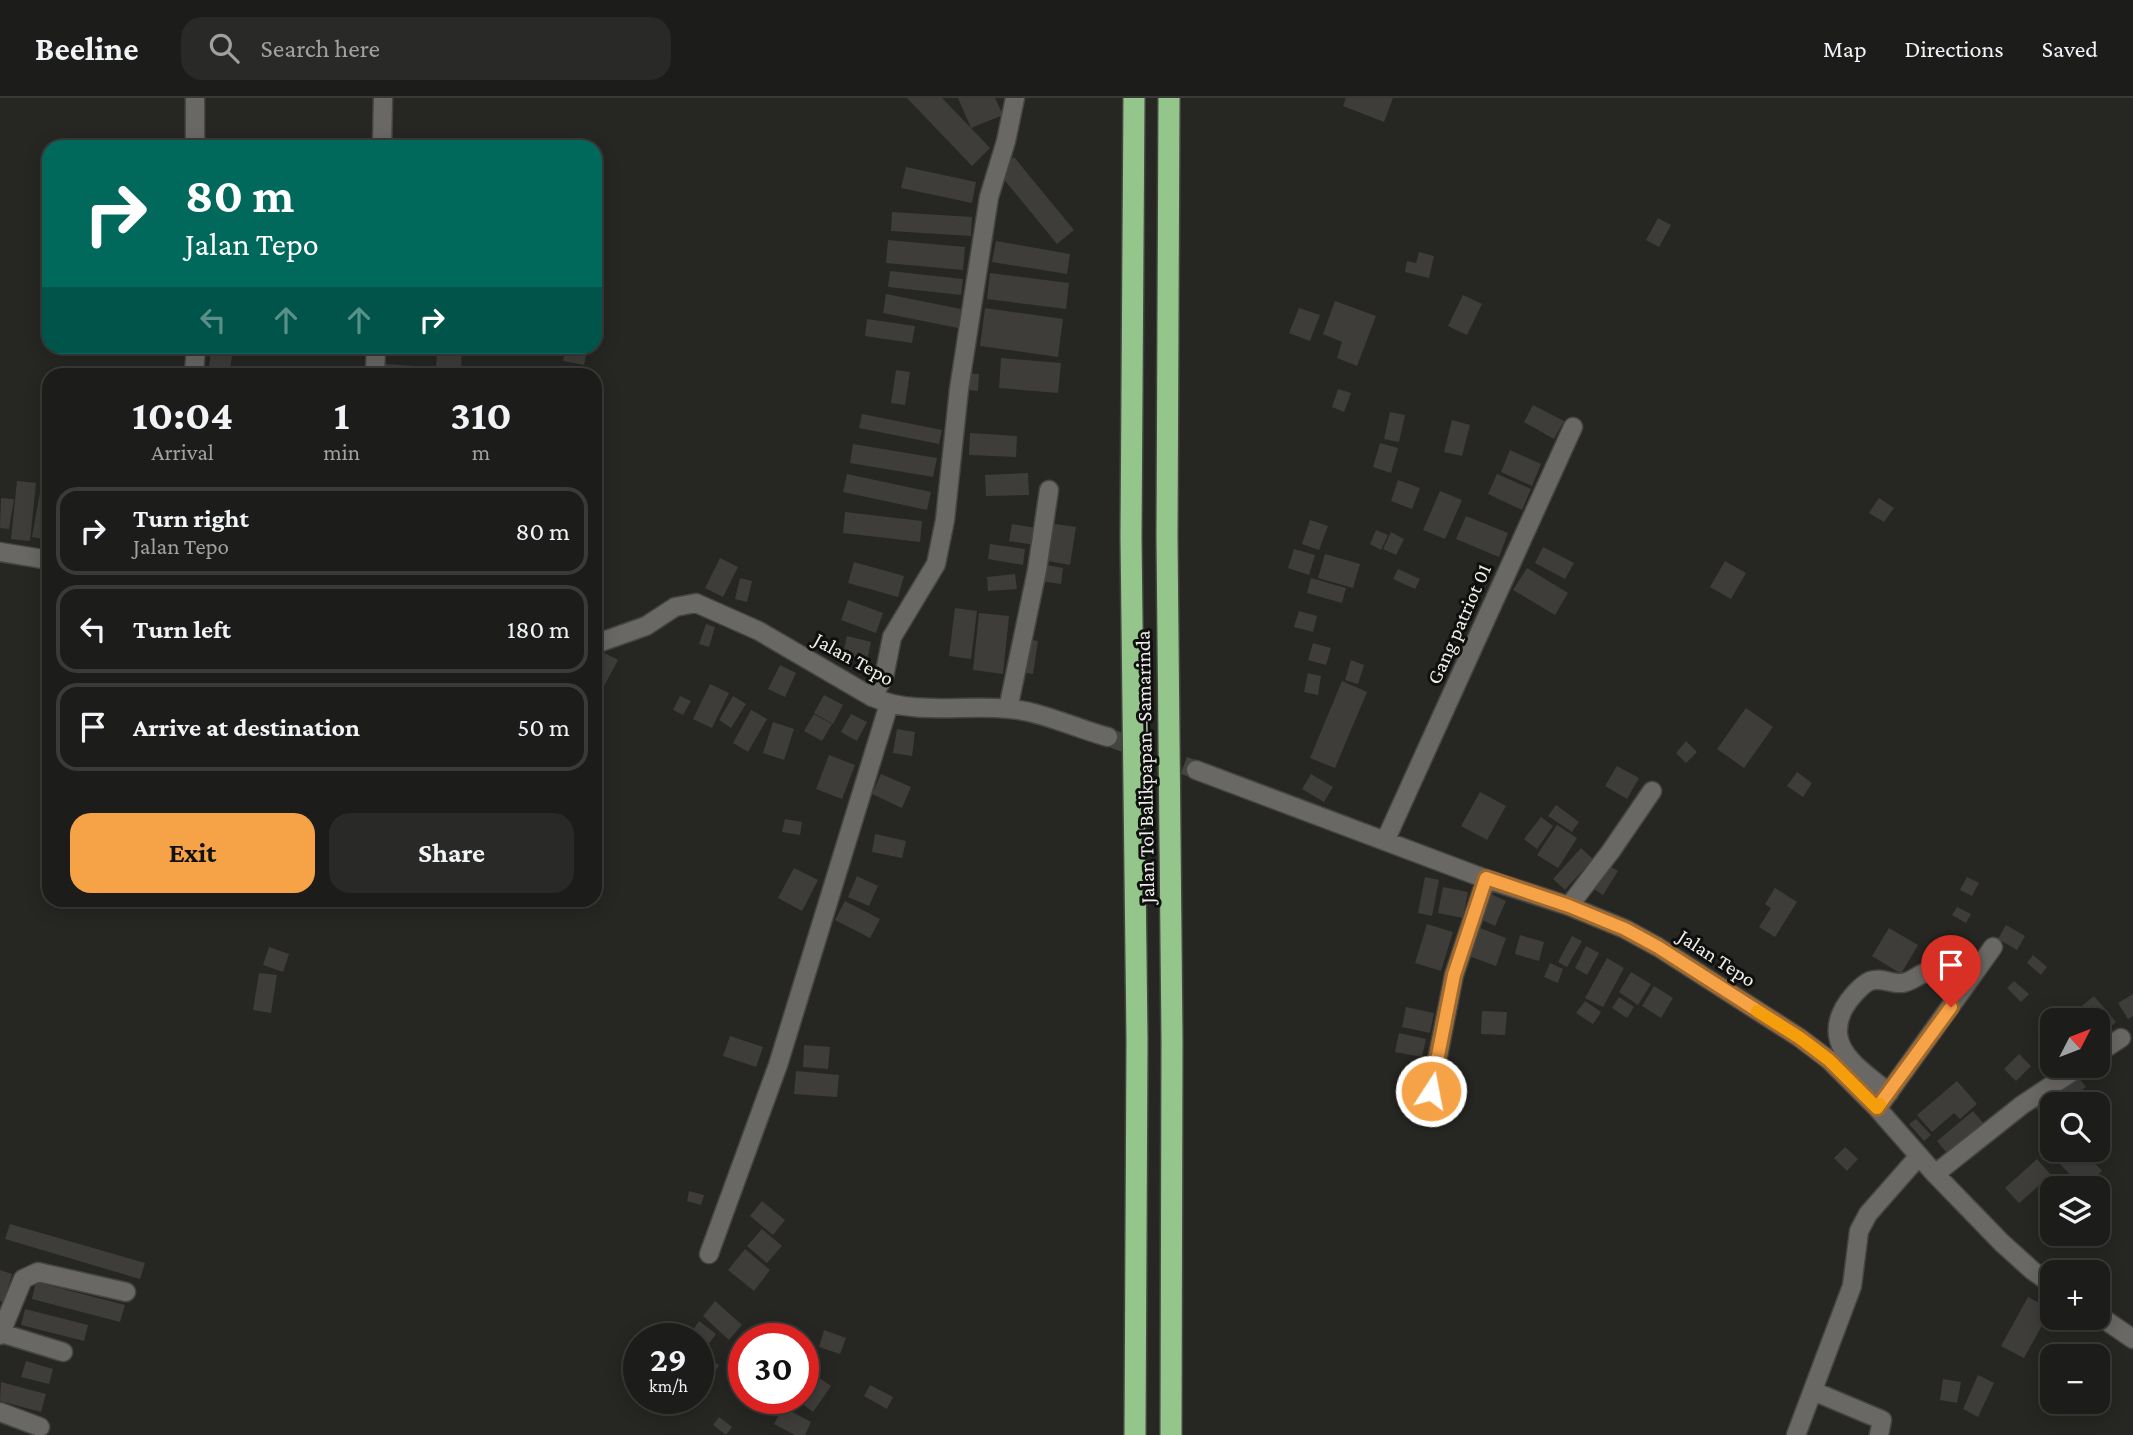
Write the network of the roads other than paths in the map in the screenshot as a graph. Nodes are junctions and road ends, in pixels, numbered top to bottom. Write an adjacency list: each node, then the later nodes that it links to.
1 (195, 98): 6 (street)
2 (383, 98): 7 (street)
3 (1015, 98): 13 (street)
4 (1134, 98): 42 (highway, Jalan Tol Balikpapan–Samarinda)
5 (1169, 98): 43 (highway, Jalan Tol Balikpapan–Samarinda)
6 (195, 140)
7 (382, 140)
8 (1573, 427): 19 (street, Gang patriot 01)
9 (1049, 490): 15 (street)
10 (0, 552): 11 (street)
11 (42, 559)
12 (602, 642): 13 (street, Jalan Tepo)
13 (872, 697): 14 (street, Jalan Tepo)
14 (889, 705): 15 (street, Jalan Tepo); 32 (street)
15 (1008, 709): 16 (street, Jalan Tepo)
16 (1108, 737)
17 (1196, 769): 19 (street, Jalan Tepo)
18 (1652, 791): 21 (street)
19 (1386, 839): 20 (street, Jalan Tepo)
20 (1486, 878): 21 (street, Jalan Tepo); 27 (street)
21 (1569, 906): 29 (street, Jalan Tepo)
22 (1993, 947): 23 (street)
23 (1966, 985): 28 (street); 28 (street)
24 (2121, 1038): 25 (street)
25 (2110, 1046)
26 (2063, 1078): 31 (street)
27 (1431, 1091)
28 (1889, 1093): 29 (street)
29 (1877, 1108): 30 (street, Jalan Tepo)
30 (1919, 1156): 31 (street, Jalan Tepo); 39 (street)
31 (1935, 1174): 33 (street, Jalan Tepo)
32 (709, 1254)
33 (2040, 1276)
34 (126, 1292): 36 (street)
35 (2110, 1323): 37 (street)
36 (0, 1334): 38 (street)
37 (2133, 1339)
38 (63, 1352)
39 (1813, 1391): 44 (street); 45 (street)
40 (0, 1412): 41 (street)
41 (40, 1427)
42 (1135, 1435)
43 (1171, 1435)
44 (1796, 1435)
45 (1879, 1435)

